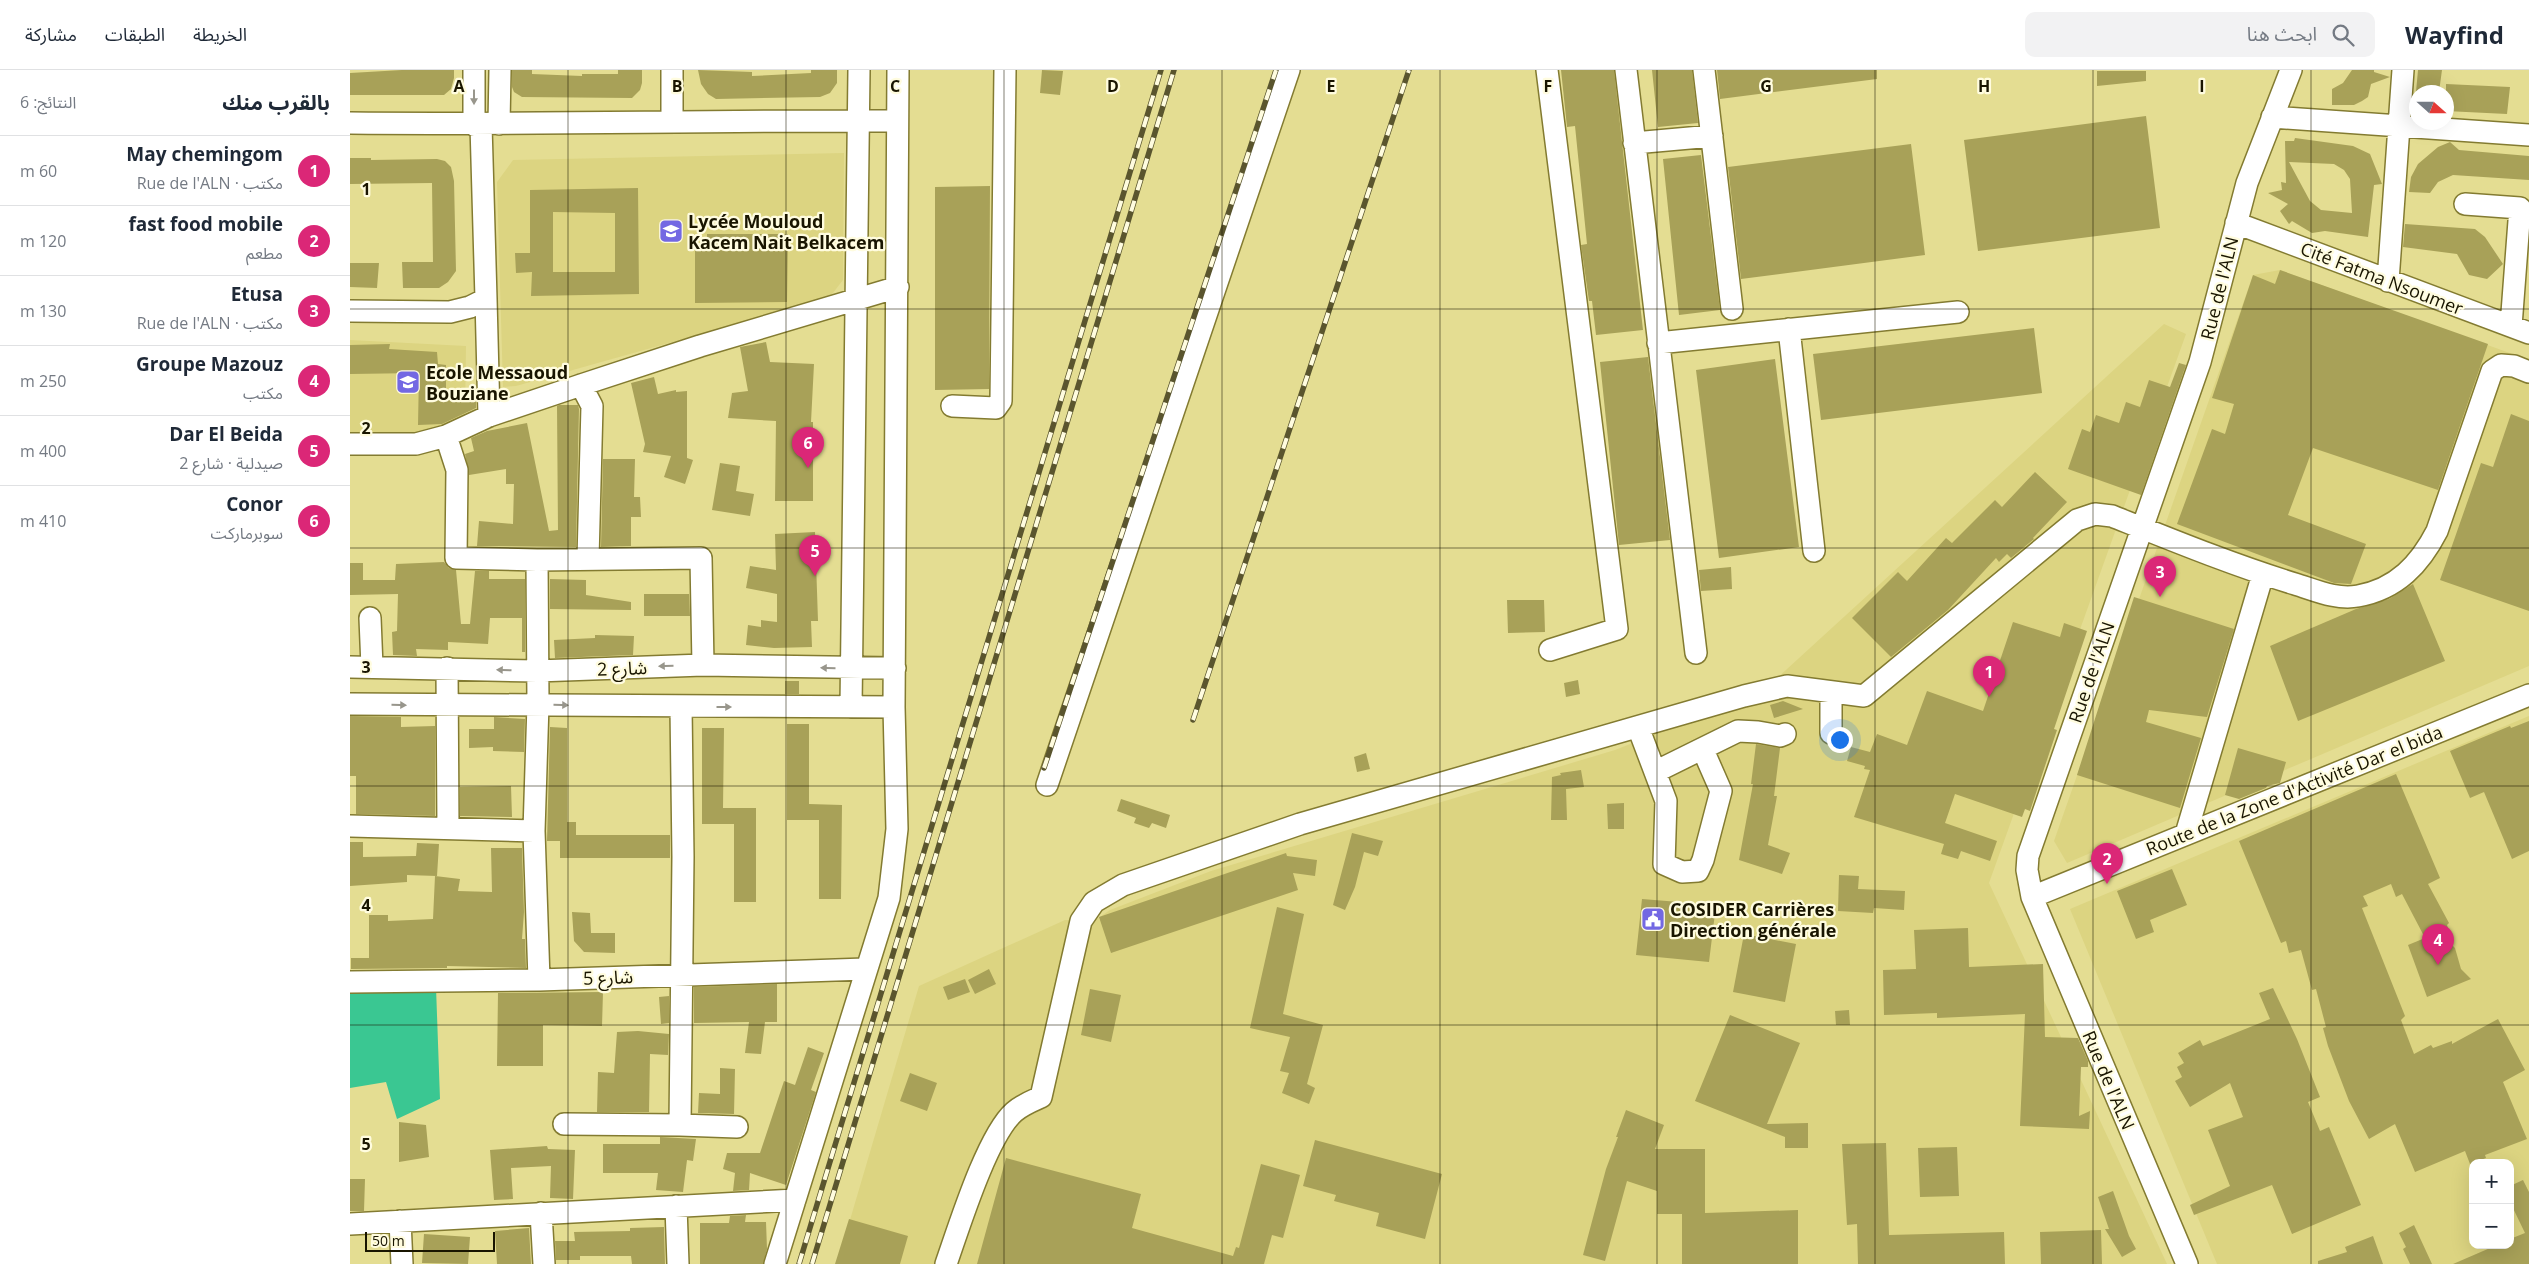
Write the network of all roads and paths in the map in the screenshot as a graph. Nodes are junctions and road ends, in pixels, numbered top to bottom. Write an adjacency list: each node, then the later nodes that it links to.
1 (474, 70): 18 (street, one-way to 18)
2 (500, 70): 18 (street)
3 (672, 70): 14 (street)
4 (859, 70): 15 (street)
5 (898, 70): 16 (street)
6 (1005, 70): 37 (street)
7 (1289, 70): 69 (street)
8 (1547, 70): 47 (street)
9 (1626, 70): 22 (street)
10 (1704, 70): 21 (street)
11 (2290, 70): 13 (street, Rue de l'ALN)
12 (2403, 70): 19 (street)
13 (2272, 117): 19 (street); 24 (street, Rue de l'ALN)
14 (672, 121): 15 (street); 18 (street)
15 (858, 121): 16 (street); 28 (street)
16 (898, 121): 26 (street)
17 (350, 124): 18 (street)
18 (485, 124): 27 (street)
19 (2399, 126): 20 (street); 25 (street)
20 (2529, 135)
21 (1712, 136): 22 (street); 29 (street)
22 (1634, 143): 34 (street)
23 (2465, 204): 32 (street)
24 (2236, 223): 25 (street, Cité Fatma Nsoumer); 41 (street, Rue de l'ALN)
25 (2388, 281): 32 (street, Cité Fatma Nsoumer)
26 (898, 287): 28 (street); 54 (street)
27 (486, 299): 30 (street); 38 (street)
28 (856, 300): 36 (street); 53 (street)
29 (1732, 309)
30 (350, 311)
31 (1958, 312): 33 (street)
32 (2520, 329)
33 (1789, 330): 34 (street); 42 (street)
34 (1658, 343): 48 (street)
35 (2529, 372): 45 (street)
36 (582, 385): 38 (street); 43 (street)
37 (952, 406)
38 (490, 416): 39 (street)
39 (446, 436): 40 (street); 44 (street)
40 (350, 444)
41 (2141, 528): 45 (street); 56 (street); 74 (street, Rue de l'ALN)
42 (1814, 551)
43 (588, 558): 44 (street); 49 (street)
44 (537, 560): 55 (street)
45 (2263, 574): 73 (street)
46 (370, 618): 51 (street)
47 (1550, 650)
48 (1696, 653)
49 (703, 665): 53 (street, شارع 2, one-way to 49); 55 (street, شارع 2, one-way to 55)
50 (350, 667): 51 (street, شارع 2)
51 (372, 667): 52 (street, شارع 2)
52 (447, 668): 55 (street, شارع 2, one-way to 52); 60 (street)
53 (852, 668): 54 (street, شارع 2); 62 (street)
54 (895, 668): 63 (street)
55 (537, 671): 59 (street)
56 (1831, 692): 64 (street); 65 (street)
57 (2529, 695): 73 (street, Route de la Zone d'Activité Dar el bida)
58 (350, 704): 60 (street, شارع 2, one-way to 60)
59 (538, 704): 60 (street, شارع 2); 61 (street, شارع 2, one-way to 61); 72 (street)
60 (446, 706): 71 (street)
61 (681, 707): 62 (street, شارع 2, one-way to 62); 76 (street)
62 (851, 707): 63 (street, شارع 2)
63 (894, 707): 75 (street)
64 (1638, 727): 68 (street); 91 (street)
65 (1831, 733)
66 (1785, 734): 67 (street)
67 (1703, 750): 68 (street); 68 (street)
68 (1655, 772)
69 (1047, 785)
70 (350, 826): 71 (street)
71 (448, 828): 72 (street)
72 (534, 831): 77 (street)
73 (2186, 834): 74 (street, Route de la Zone d'Activité Dar el bida)
74 (2032, 897): 92 (street, Rue de l'ALN)
75 (866, 969): 76 (street, شارع 5); 82 (street)
76 (680, 974): 77 (street, شارع 5); 80 (street)
77 (539, 980): 78 (street, شارع 5)
78 (350, 982)
79 (564, 1124): 80 (street)
80 (680, 1125): 81 (street)
81 (737, 1126)
82 (795, 1200): 83 (street); 90 (street)
83 (676, 1206): 84 (street); 89 (street)
84 (541, 1213): 85 (street); 88 (street)
85 (400, 1221): 86 (street); 87 (street)
86 (350, 1224)
87 (402, 1264)
88 (544, 1264)
89 (678, 1264)
90 (775, 1264)
91 (946, 1264)
92 (2187, 1264)

